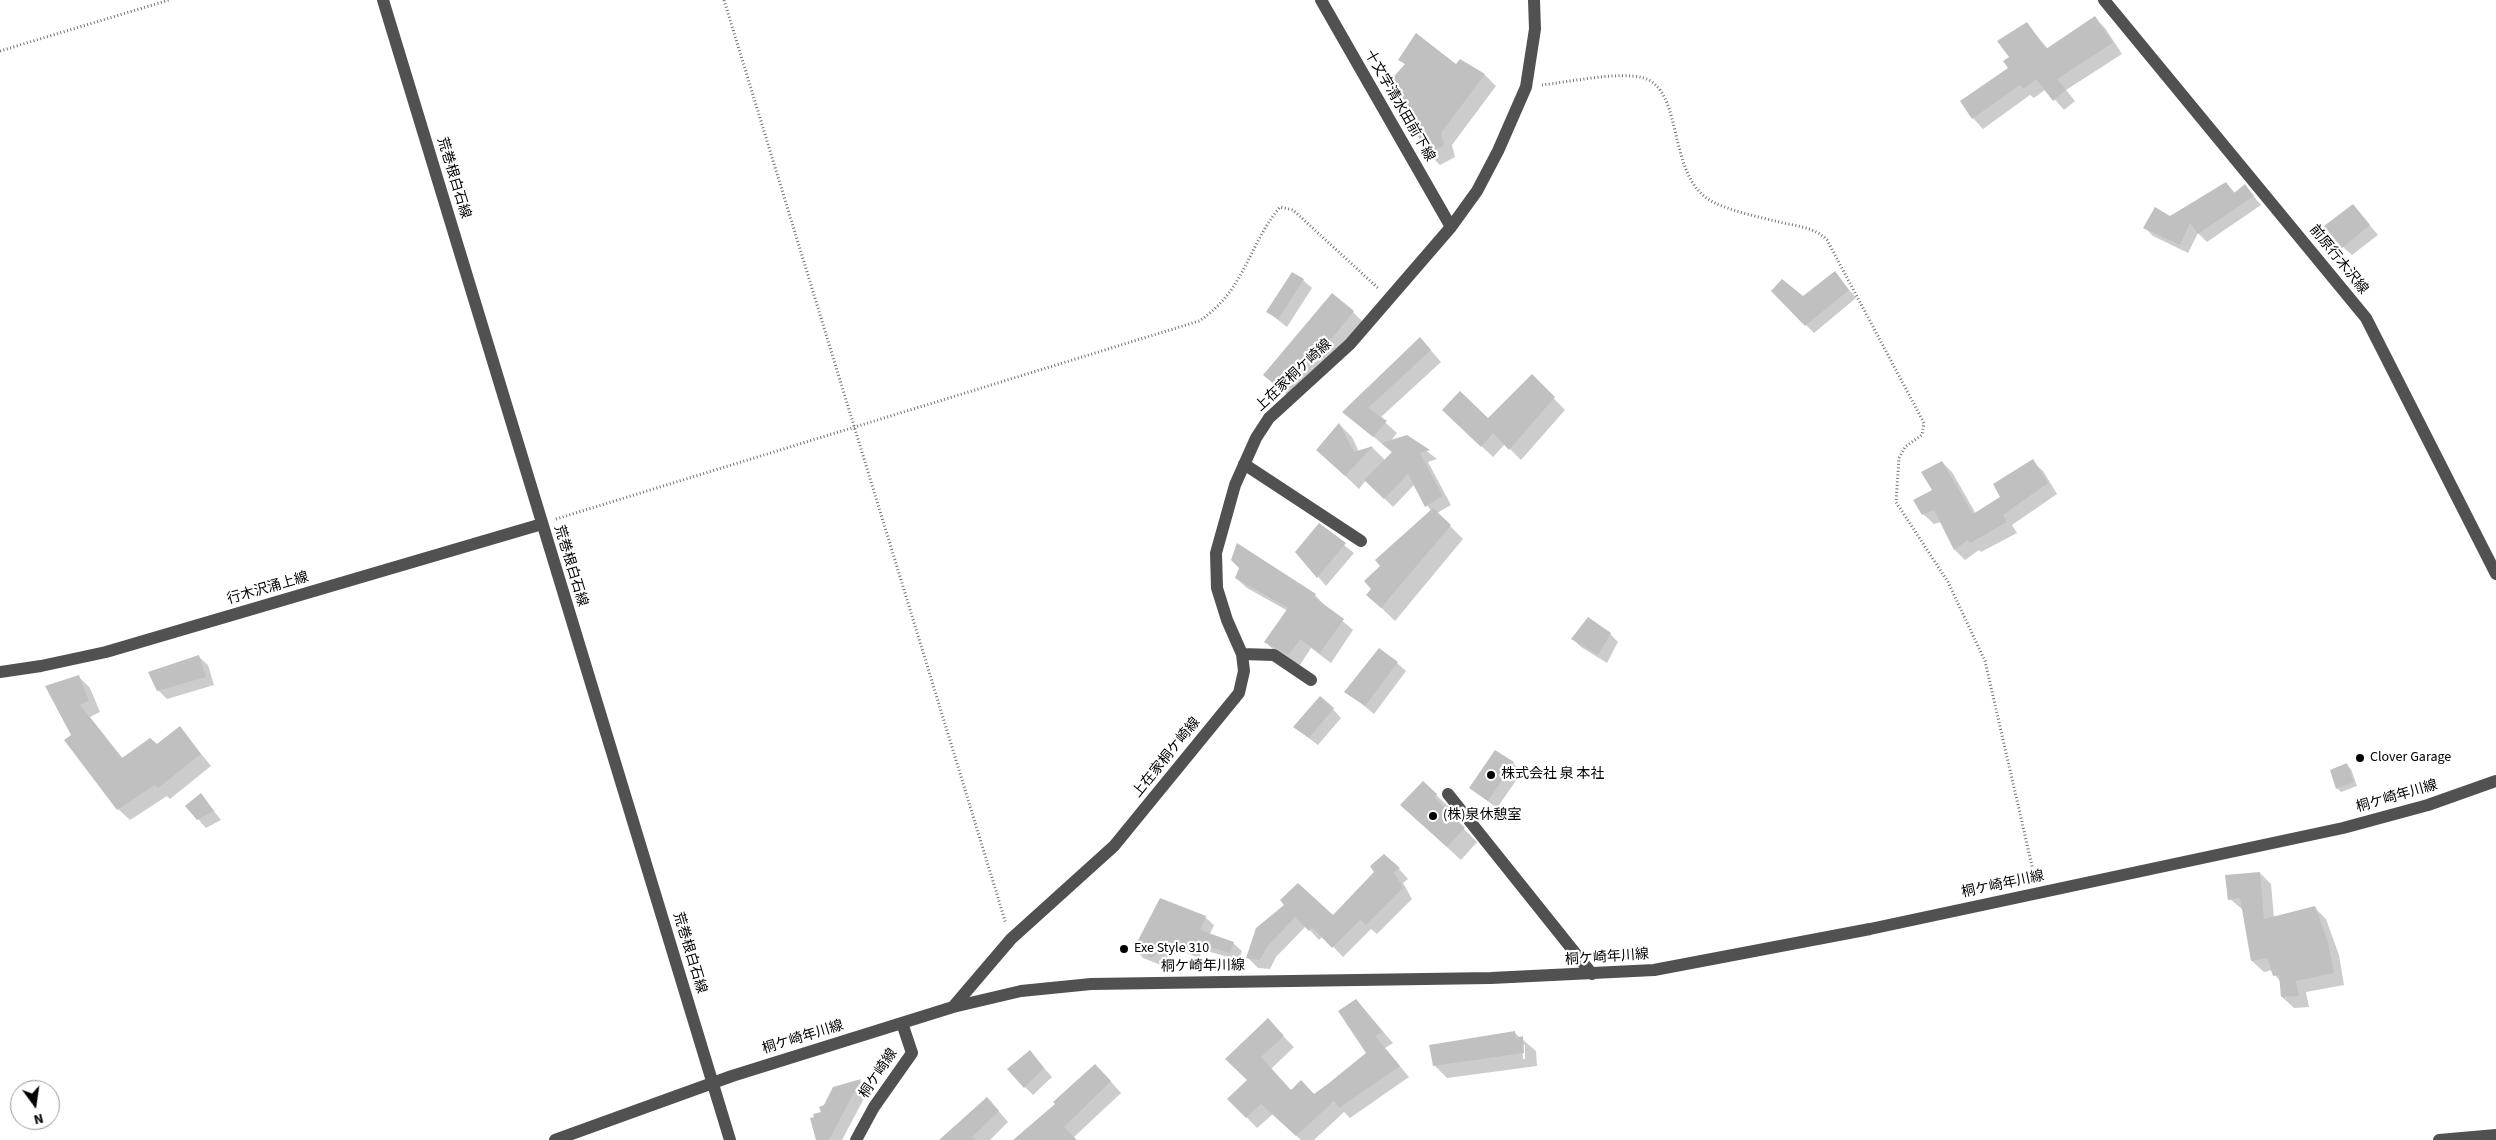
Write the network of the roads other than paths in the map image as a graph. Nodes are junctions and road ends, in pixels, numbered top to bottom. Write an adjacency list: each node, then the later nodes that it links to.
1 (383, 0): 7 (street, 荒巻根白石線)
2 (1321, 0): 5 (street, 十文字清水田前下線)
3 (1534, 0): 5 (street, 上在家桐ケ崎線)
4 (2104, 0): 9 (street, 前原行木沢線)
5 (1452, 227): 6 (street, 上在家桐ケ崎線)
6 (1244, 464): 8 (street); 10 (street, 上在家桐ケ崎線)
7 (542, 524): 11 (street, 行木沢涌上線); 18 (street, 荒巻根白石線)
8 (1361, 541)
9 (2496, 574)
10 (1242, 654): 12 (street); 16 (street, 上在家桐ケ崎線)
11 (0, 672)
12 (1311, 680)
13 (2496, 781): 15 (street, 桐ケ崎年川線)
14 (1448, 794): 15 (street)
15 (1592, 974): 16 (street, 桐ケ崎年川線)
16 (953, 1007): 17 (street, 桐ケ崎年川線)
17 (902, 1023): 18 (street, 桐ケ崎年川線); 22 (street, 桐ケ崎線)
18 (713, 1082): 20 (street, 桐ケ崎年川線); 21 (street, 荒巻根白石線)
19 (2496, 1135): 23 (street)
20 (558, 1140)
21 (730, 1140)
22 (856, 1140)
23 (2439, 1140)

